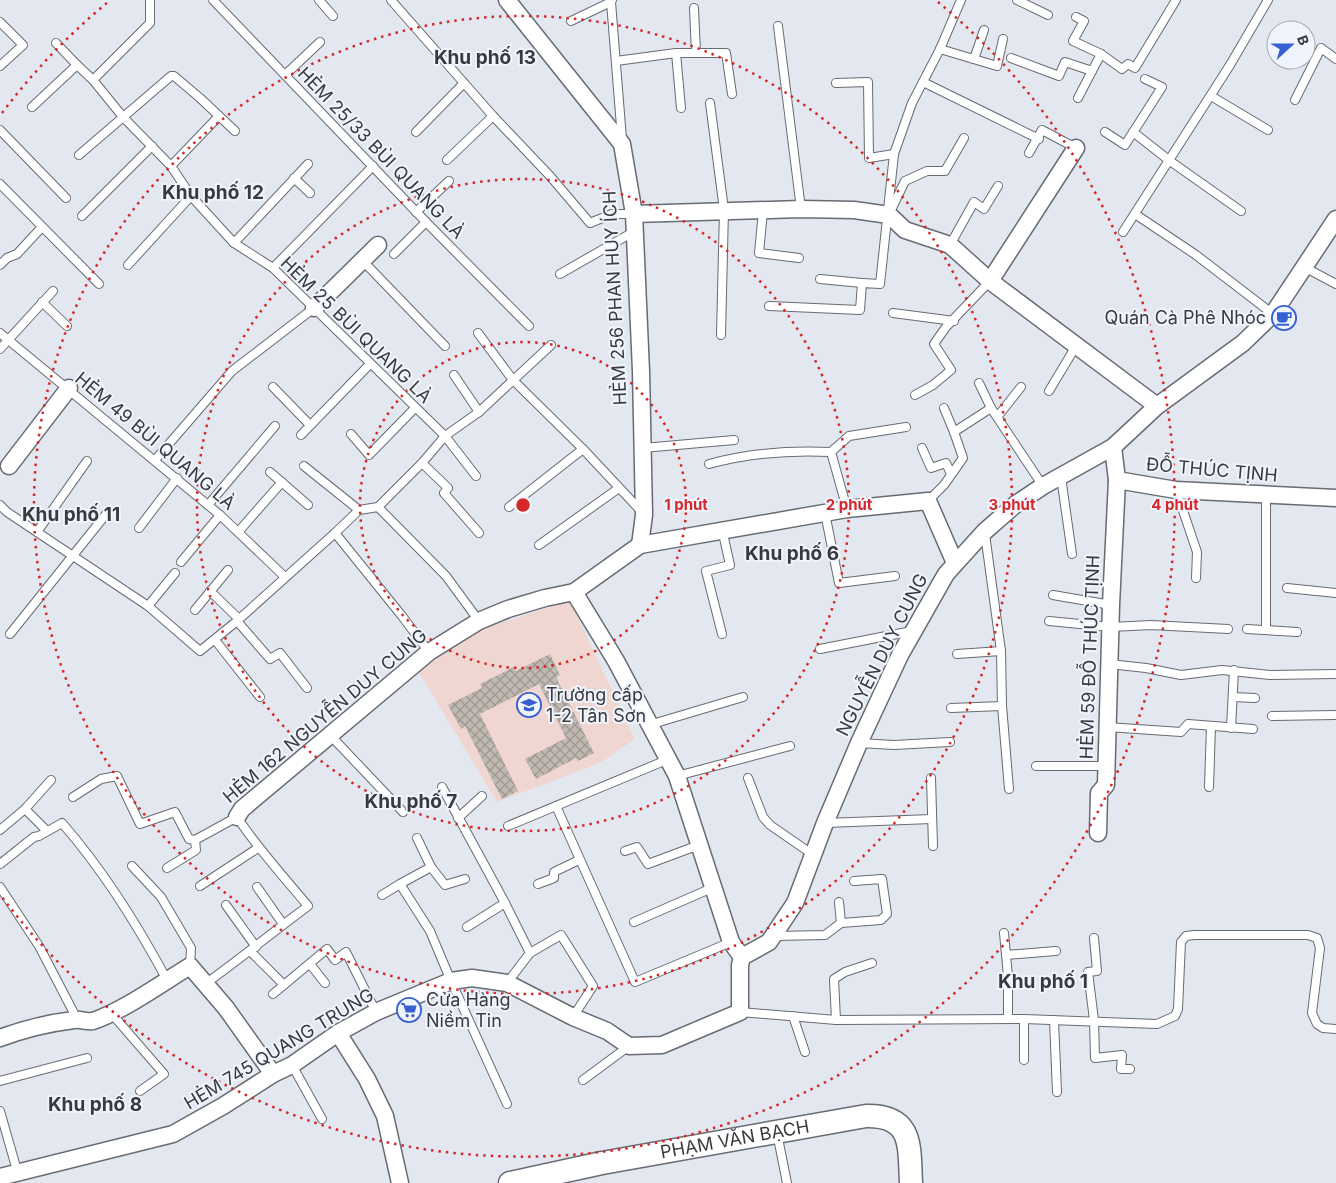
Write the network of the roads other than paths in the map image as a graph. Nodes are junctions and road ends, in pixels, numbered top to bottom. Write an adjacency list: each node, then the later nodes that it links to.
1 (150, 0): 35 (lane)
2 (213, 0): 33 (lane, HẺM 25/33 BÙI QUANG LÀ)
3 (319, 0): 13 (lane)
4 (391, 0): 37 (lane)
5 (507, 0): 57 (street, HẺM 256 PHAN HUY ÍCH)
6 (961, 0): 22 (lane)
7 (1017, 0): 12 (lane)
8 (1176, 0): 25 (lane)
9 (1268, 0): 40 (lane)
10 (612, 1): 15 (lane); 29 (lane)
11 (694, 8): 24 (lane)
12 (1048, 15)
13 (333, 16)
14 (1076, 17): 25 (lane)
15 (571, 21)
16 (0, 22): 31 (lane)
17 (778, 26): 75 (lane)
18 (984, 30): 27 (lane)
19 (1003, 39): 27 (lane)
20 (320, 42): 33 (lane)
21 (56, 43): 30 (lane, HẺM 25 BÙI QUANG LÀ)
22 (940, 49): 27 (lane); 36 (lane)
23 (676, 53): 24 (lane); 29 (lane); 45 (lane)
24 (696, 53): 39 (lane)
25 (1101, 54): 32 (lane)
26 (1011, 58): 32 (lane)
27 (974, 59)
28 (1336, 59): 42 (lane)
29 (616, 61): 57 (lane)
30 (77, 65): 35 (lane, HẺM 25 BÙI QUANG LÀ); 44 (lane)
31 (0, 66)
32 (1092, 71): 41 (lane)
33 (285, 75): 67 (lane, HẺM 25/33 BÙI QUANG LÀ)
34 (1145, 79): 54 (lane)
35 (93, 80): 48 (lane, HẺM 25 BÙI QUANG LÀ)
36 (923, 82): 56 (lane); 61 (lane)
37 (464, 83): 47 (lane); 52 (lane)
38 (836, 83): 61 (lane)
39 (732, 94)
40 (1211, 96): 50 (lane); 64 (lane)
41 (1078, 98)
42 (1295, 100)
43 (710, 104): 76 (lane)
44 (32, 107)
45 (681, 108)
46 (219, 116): 48 (lane); 51 (lane); 66 (lane)
47 (493, 116): 63 (lane); 80 (lane)
48 (122, 117): 58 (lane, HẺM 25 BÙI QUANG LÀ); 62 (lane)
49 (0, 130): 74 (lane)
50 (1268, 130)
51 (235, 131)
52 (416, 132)
53 (1105, 132): 54 (lane)
54 (1133, 132): 64 (lane)
55 (964, 138): 82 (lane)
56 (1039, 139): 59 (lane); 60 (lane)
57 (622, 144): 80 (street, HẺM 256 PHAN HUY ÍCH)
58 (152, 146): 66 (lane, HẺM 25 BÙI QUANG LÀ); 83 (lane)
59 (1076, 148): 101 (street)
60 (1029, 153)
61 (894, 154): 82 (lane)
62 (79, 155)
63 (447, 160)
64 (1170, 161): 78 (lane); 81 (lane)
65 (308, 164): 68 (lane)
66 (171, 166): 73 (lane, HẺM 25 BÙI QUANG LÀ)
67 (373, 166): 79 (lane, HẺM 25/33 BÙI QUANG LÀ); 98 (lane)
68 (294, 178): 72 (lane); 89 (lane)
69 (449, 181): 79 (lane)
70 (0, 184): 86 (lane)
71 (998, 186): 90 (lane)
72 (310, 193)
73 (192, 196): 89 (lane, HẺM 25 BÙI QUANG LÀ); 96 (lane)
74 (66, 198)
75 (801, 209): 77 (street); 82 (street)
76 (724, 210): 77 (street); 80 (street); 116 (lane)
77 (762, 211): 93 (lane)
78 (1241, 211)
79 (416, 212): 85 (lane, HẺM 25/33 BÙI QUANG LÀ)
80 (634, 214): 87 (street, HẺM 256 PHAN HUY ÍCH)
81 (1135, 214): 88 (lane); 110 (lane)
82 (889, 215): 90 (street); 102 (lane)
83 (82, 216)
84 (1336, 220): 97 (street, NGUYỄN DUY CUNG)
85 (426, 222): 92 (lane); 113 (lane, HẺM 25/33 BÙI QUANG LÀ)
86 (42, 227): 95 (lane); 103 (lane)
87 (635, 231): 99 (lane); 146 (street, HẺM 256 PHAN HUY ÍCH)
88 (1123, 232)
89 (234, 243): 98 (lane, HẺM 25 BÙI QUANG LÀ)
90 (950, 245): 101 (street)
91 (378, 246): 94 (street)
92 (394, 254)
93 (799, 258)
94 (362, 260): 108 (street); 119 (lane)
95 (0, 264)
96 (128, 264)
97 (1304, 267): 104 (lane); 110 (street, NGUYỄN DUY CUNG)
98 (273, 268): 108 (lane, HẺM 25 BÙI QUANG LÀ)
99 (560, 274)
100 (820, 279): 102 (lane)
101 (990, 281): 111 (lane); 120 (street)
102 (862, 283): 107 (lane)
103 (99, 284)
104 (1336, 284)
105 (53, 291): 106 (lane)
106 (42, 302): 112 (lane); 117 (lane)
107 (769, 306)
108 (314, 308): 122 (lane, HẺM 25 BÙI QUANG LÀ); 150 (lane)
109 (893, 313): 111 (lane)
110 (1273, 314): 131 (street, NGUYỄN DUY CUNG)
111 (954, 321): 130 (lane)
112 (67, 326)
113 (529, 326)
114 (0, 333): 117 (lane, HẺM 49 BÙI QUANG LÀ)
115 (478, 333): 124 (lane)
116 (721, 335)
117 (8, 339): 121 (lane); 127 (lane, HẺM 49 BÙI QUANG LÀ)
118 (551, 345): 124 (lane)
119 (445, 346)
120 (1076, 346): 129 (lane); 131 (street)
121 (0, 349)
122 (370, 364): 132 (lane, HẺM 25 BÙI QUANG LÀ); 137 (lane)
123 (454, 375): 135 (lane)
124 (514, 380): 135 (lane); 148 (lane)
125 (979, 382): 134 (lane)
126 (273, 387): 137 (lane)
127 (69, 388): 150 (lane, HẺM 49 BÙI QUANG LÀ); 154 (street)
128 (1021, 388): 136 (lane)
129 (1048, 391)
130 (915, 396)
131 (1157, 406): 145 (street, NGUYỄN DUY CUNG)
132 (415, 408): 141 (lane); 143 (lane, HẺM 25 BÙI QUANG LÀ)
133 (944, 408): 140 (lane)
134 (991, 408): 136 (lane); 140 (lane)
135 (479, 412): 143 (lane)
136 (998, 416): 163 (lane)
137 (310, 425): 142 (lane)
138 (275, 426): 170 (lane)
139 (906, 427): 149 (lane)
140 (954, 432): 157 (lane)
141 (350, 434)
142 (301, 435)
143 (445, 436): 152 (lane); 158 (lane, HẺM 25 BÙI QUANG LÀ)
144 (734, 440): 146 (lane)
145 (1113, 447): 159 (street, NGUYỄN DUY CUNG); 161 (street)
146 (643, 448): 179 (street, HẺM 256 PHAN HUY ÍCH)
147 (922, 448): 157 (lane)
148 (584, 449): 164 (lane); 173 (lane)
149 (831, 452): 153 (lane); 174 (lane)
150 (155, 460): 160 (lane, HẺM 49 BÙI QUANG LÀ)
151 (87, 461): 183 (lane)
152 (422, 463): 172 (lane); 186 (lane)
153 (709, 464)
154 (9, 466)
155 (304, 466): 175 (lane)
156 (270, 472): 162 (lane)
157 (951, 474): 168 (lane)
158 (476, 476)
159 (1061, 477): 163 (street, NGUYỄN DUY CUNG); 189 (lane)
160 (177, 478): 170 (lane, HẺM 49 BÙI QUANG LÀ); 180 (lane)
161 (1117, 480): 165 (street, ĐỖ THÚC TỊNH); 203 (street, HẺM 59 ĐỖ THÚC TỊNH)
162 (282, 482): 171 (lane); 182 (lane)
163 (1043, 486): 184 (street, NGUYỄN DUY CUNG)
164 (619, 488): 179 (lane); 187 (lane)
165 (1176, 490): 166 (street, ĐỖ THÚC TỊNH); 197 (lane)
166 (1266, 496): 167 (street, ĐỖ THÚC TỊNH); 213 (lane)
167 (1336, 498)
168 (928, 501): 174 (street, HẺM 162 NGUYỄN DUY CUNG); 192 (street)
169 (0, 505): 183 (lane)
170 (208, 505): 178 (lane, HẺM 49 BÙI QUANG LÀ)
171 (308, 505)
172 (378, 507): 175 (lane); 207 (lane)
173 (509, 507)
174 (847, 509): 177 (street, HẺM 162 NGUYỄN DUY CUNG)
175 (359, 510): 185 (lane)
176 (107, 513): 190 (lane)
177 (826, 513): 181 (street, HẺM 162 NGUYỄN DUY CUNG); 195 (lane)
178 (220, 514): 182 (lane, HẺM 49 BÙI QUANG LÀ); 191 (lane)
179 (644, 514): 188 (street, HẺM 256 PHAN HUY ÍCH)
180 (138, 528)
181 (722, 529): 188 (street, HẺM 162 NGUYỄN DUY CUNG); 216 (lane)
182 (239, 531): 196 (lane, HẺM 49 BÙI QUANG LÀ)
183 (37, 532): 190 (lane)
184 (984, 532): 192 (street, NGUYỄN DUY CUNG); 219 (lane)
185 (335, 533): 196 (lane); 220 (lane)
186 (479, 533)
187 (539, 545)
188 (640, 545): 200 (street, HẺM 162 NGUYỄN DUY CUNG)
189 (1072, 554)
190 (74, 556): 204 (lane); 215 (lane)
191 (181, 562)
192 (955, 563): 212 (street, NGUYỄN DUY CUNG)
193 (228, 570): 199 (lane)
194 (175, 573): 204 (lane)
195 (895, 576)
196 (285, 577): 206 (lane)
197 (1196, 578)
198 (1287, 588): 201 (lane)
199 (210, 592): 205 (lane); 206 (lane)
200 (574, 592): 207 (street, HẺM 162 NGUYỄN DUY CUNG); 234 (street)
201 (1336, 592)
202 (1053, 595): 203 (lane)
203 (1111, 605): 209 (street, HẺM 59 ĐỖ THÚC TỊNH)
204 (148, 606): 217 (lane)
205 (194, 610)
206 (238, 620): 217 (lane); 225 (lane)
207 (479, 621): 220 (street, HẺM 162 NGUYỄN DUY CUNG)
208 (1049, 621): 209 (lane)
209 (1111, 627): 211 (lane); 222 (street, HẺM 59 ĐỖ THÚC TỊNH)
210 (1247, 628): 213 (lane)
211 (1228, 629)
212 (914, 630): 218 (lane); 241 (street, NGUYỄN DUY CUNG)
213 (1266, 630): 214 (lane)
214 (1297, 632)
215 (10, 634)
216 (722, 634)
217 (215, 640): 226 (lane)
218 (820, 649)
219 (1001, 651): 221 (lane); 230 (lane)
220 (429, 652): 239 (street, HẺM 162 NGUYỄN DUY CUNG)
221 (957, 654)
222 (1109, 664): 223 (lane); 236 (street, HẺM 59 ĐỖ THÚC TỊNH)
223 (1234, 670): 224 (lane); 228 (lane)
224 (1336, 674)
225 (308, 688)
226 (260, 697)
227 (743, 697): 234 (lane)
228 (1233, 697): 229 (lane); 237 (lane)
229 (1255, 698)
230 (1002, 706): 231 (lane); 252 (lane)
231 (951, 708)
232 (1336, 715): 233 (lane)
233 (1272, 716)
234 (650, 725): 243 (street)
235 (1211, 726): 236 (lane); 237 (lane); 251 (lane)
236 (1107, 728): 245 (street, HẺM 59 ĐỖ THÚC TỊNH)
237 (1231, 728): 238 (lane)
238 (1253, 729)
239 (330, 736): 257 (lane); 258 (street, HẺM 162 NGUYỄN DUY CUNG)
240 (950, 742): 241 (lane)
241 (859, 743): 261 (street, NGUYỄN DUY CUNG)
242 (790, 746): 246 (lane)
243 (669, 759): 246 (street); 255 (lane)
244 (1036, 766): 245 (lane)
245 (1106, 766): 265 (street, HẺM 59 ĐỖ THÚC TỊNH)
246 (677, 776): 268 (street)
247 (748, 778): 272 (lane)
248 (931, 778): 260 (lane)
249 (51, 780): 256 (lane)
250 (442, 787): 259 (lane)
251 (1209, 788)
252 (1009, 789)
253 (482, 796): 259 (lane)
254 (72, 797): 267 (lane)
255 (556, 806): 262 (lane); 273 (lane)
256 (25, 809): 263 (lane); 264 (lane)
257 (403, 812)
258 (237, 818): 267 (lane, HẺM 162 NGUYỄN DUY CUNG); 270 (lane)
259 (458, 818): 288 (lane)
260 (932, 819): 261 (lane); 269 (lane)
261 (825, 823): 272 (street, NGUYỄN DUY CUNG)
262 (508, 826)
263 (0, 830)
264 (47, 831): 274 (lane); 306 (lane)
265 (1098, 833)
266 (418, 838): 276 (lane)
267 (195, 840): 277 (lane)
268 (699, 845): 271 (lane); 285 (street)
269 (933, 846)
270 (258, 848): 282 (lane); 292 (lane)
271 (625, 851)
272 (812, 854): 295 (street, NGUYỄN DUY CUNG)
273 (580, 860): 281 (lane); 297 (lane)
274 (0, 864)
275 (132, 866): 305 (lane)
276 (431, 867): 278 (lane); 280 (lane)
277 (167, 868)
278 (464, 879)
279 (854, 881): 291 (lane)
280 (400, 884): 286 (lane); 307 (lane)
281 (538, 884)
282 (200, 886)
283 (0, 887): 318 (lane)
284 (257, 887): 292 (lane)
285 (712, 888): 290 (lane); 297 (street)
286 (382, 895)
287 (839, 902): 291 (lane)
288 (505, 903): 293 (lane); 299 (lane)
289 (226, 905): 298 (lane)
290 (634, 922)
291 (840, 923): 295 (lane)
292 (283, 924): 298 (lane)
293 (467, 927)
294 (1004, 933): 301 (lane)
295 (772, 936): 302 (street, NGUYỄN DUY CUNG)
296 (1094, 938): 323 (lane)
297 (731, 942): 302 (street)
298 (254, 949): 310 (lane); 311 (lane)
299 (530, 952): 309 (lane); 317 (lane)
300 (1056, 952): 301 (lane)
301 (1006, 955): 319 (lane)
302 (742, 957): 314 (street)
303 (872, 963): 321 (lane)
304 (310, 964): 308 (lane); 311 (lane); 313 (lane)
305 (190, 966): 306 (street); 310 (street)
306 (167, 980): 315 (street)
307 (451, 982): 309 (street, HẺM 745 QUANG TRUNG); 313 (street, HẺM 745 QUANG TRUNG); 338 (lane)
308 (325, 983)
309 (507, 983): 317 (street, HẺM 745 QUANG TRUNG)
310 (205, 984): 333 (street)
311 (284, 985): 312 (lane)
312 (273, 994)
313 (376, 1012): 325 (street, HẺM 745 QUANG TRUNG)
314 (740, 1012): 316 (lane); 327 (street)
315 (111, 1013): 318 (street); 336 (lane)
316 (792, 1016): 321 (lane); 328 (lane)
317 (573, 1017): 327 (street, HẺM 745 QUANG TRUNG)
318 (77, 1019): 326 (street)
319 (1008, 1019): 320 (lane); 321 (lane)
320 (1024, 1019): 322 (lane); 330 (lane)
321 (836, 1020)
322 (1054, 1020): 323 (lane); 337 (lane)
323 (1094, 1020): 324 (lane); 332 (lane)
324 (1336, 1029)
325 (338, 1033): 331 (street, HẺM 745 QUANG TRUNG); 345 (street)
326 (0, 1038)
327 (629, 1046): 334 (lane)
328 (804, 1052)
329 (87, 1058): 335 (lane)
330 (1024, 1060)
331 (292, 1065): 333 (street, HẺM 745 QUANG TRUNG); 340 (lane)
332 (1130, 1068)
333 (273, 1074): 342 (street, HẺM 745 QUANG TRUNG)
334 (583, 1080)
335 (0, 1081)
336 (140, 1091)
337 (1057, 1092)
338 (507, 1104)
339 (0, 1112): 342 (lane)
340 (322, 1119)
341 (777, 1132): 344 (street, PHẠM VĂN BẠCH); 347 (lane); 348 (street, PHẠM VĂN BẠCH)
342 (18, 1174): 343 (street, HẺM 745 QUANG TRUNG)
343 (0, 1178)
344 (535, 1180): 346 (street, PHẠM VĂN BẠCH)
345 (400, 1183)
346 (510, 1183)
347 (787, 1183)
348 (911, 1183)

